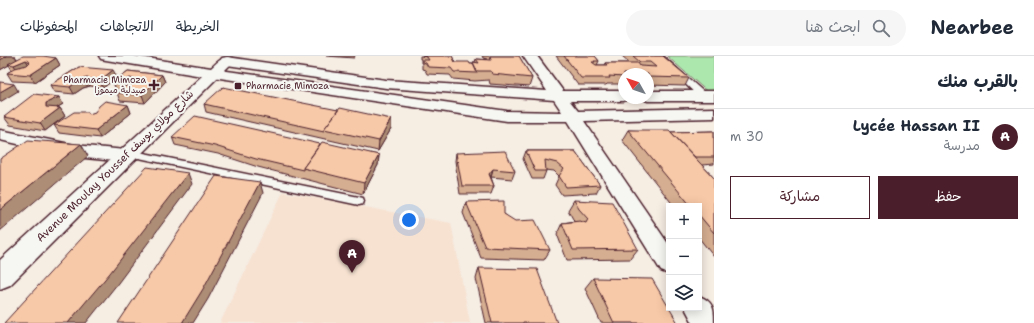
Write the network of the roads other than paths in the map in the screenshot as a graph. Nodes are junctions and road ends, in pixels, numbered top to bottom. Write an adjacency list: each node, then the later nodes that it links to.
1 (106, 56): 4 (street)
2 (530, 56): 5 (street)
3 (659, 56): 8 (lane)
4 (219, 62): 5 (street); 10 (street); 12 (street, Avenue Moulay Youssef شارع مولاي يوسف)
5 (558, 96): 6 (street); 10 (street)
6 (618, 96)
7 (654, 96): 8 (street)
8 (708, 96)
9 (714, 113): 10 (street)
10 (573, 116): 14 (street)
11 (0, 135): 12 (street)
12 (125, 156): 13 (lane); 15 (street, Avenue Moulay Youssef شارع مولاي يوسف)
13 (359, 201)
14 (666, 259)
15 (0, 277)
16 (700, 311): 17 (street)
17 (708, 323)

